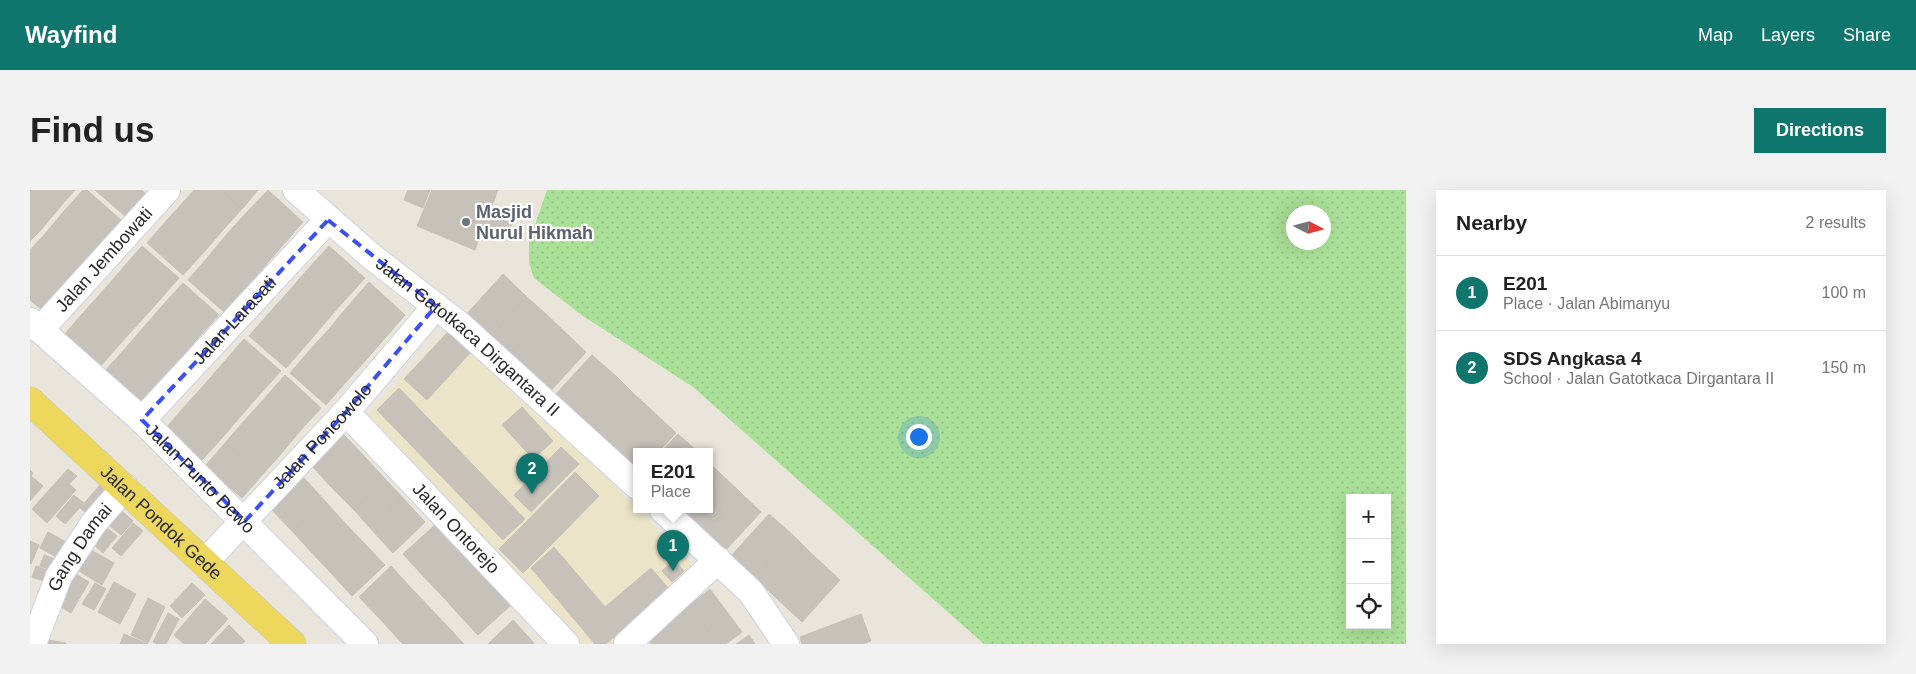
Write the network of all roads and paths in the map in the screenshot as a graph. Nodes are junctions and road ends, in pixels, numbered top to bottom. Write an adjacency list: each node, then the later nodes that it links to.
1 (167, 190): 5 (street, Jalan Jembowati)
2 (296, 190): 3 (street, Jalan Gatotkaca Dirgantara II)
3 (328, 220): 4 (street, Jalan Gatotkaca Dirgantara II); 8 (street, Jalan Larasati)
4 (436, 306): 7 (street, Jalan Poncowolo); 9 (street, Jalan Gatotkaca Dirgantara II)
5 (35, 325): 8 (street, Jalan Punto Dewo)
6 (30, 400): 10 (main road, Jalan Pondok Gede)
7 (346, 412): 12 (street, Jalan Poncowolo); 18 (street, Jalan Ontorejo)
8 (142, 420): 12 (street, Jalan Punto Dewo)
9 (633, 482)
10 (125, 487): 14 (main road, Jalan Pondok Gede); 15 (street, Gang Damai)
11 (666, 513): 13 (street)
12 (245, 521): 14 (street, Jalan Poncowolo); 17 (street, Jalan Punto Dewo)
13 (718, 560): 19 (street); 20 (street)
14 (205, 562): 16 (main road, Jalan Pondok Gede)
15 (33, 644)
16 (292, 644)
17 (364, 644)
18 (566, 644)
19 (627, 644)
20 (786, 644)

